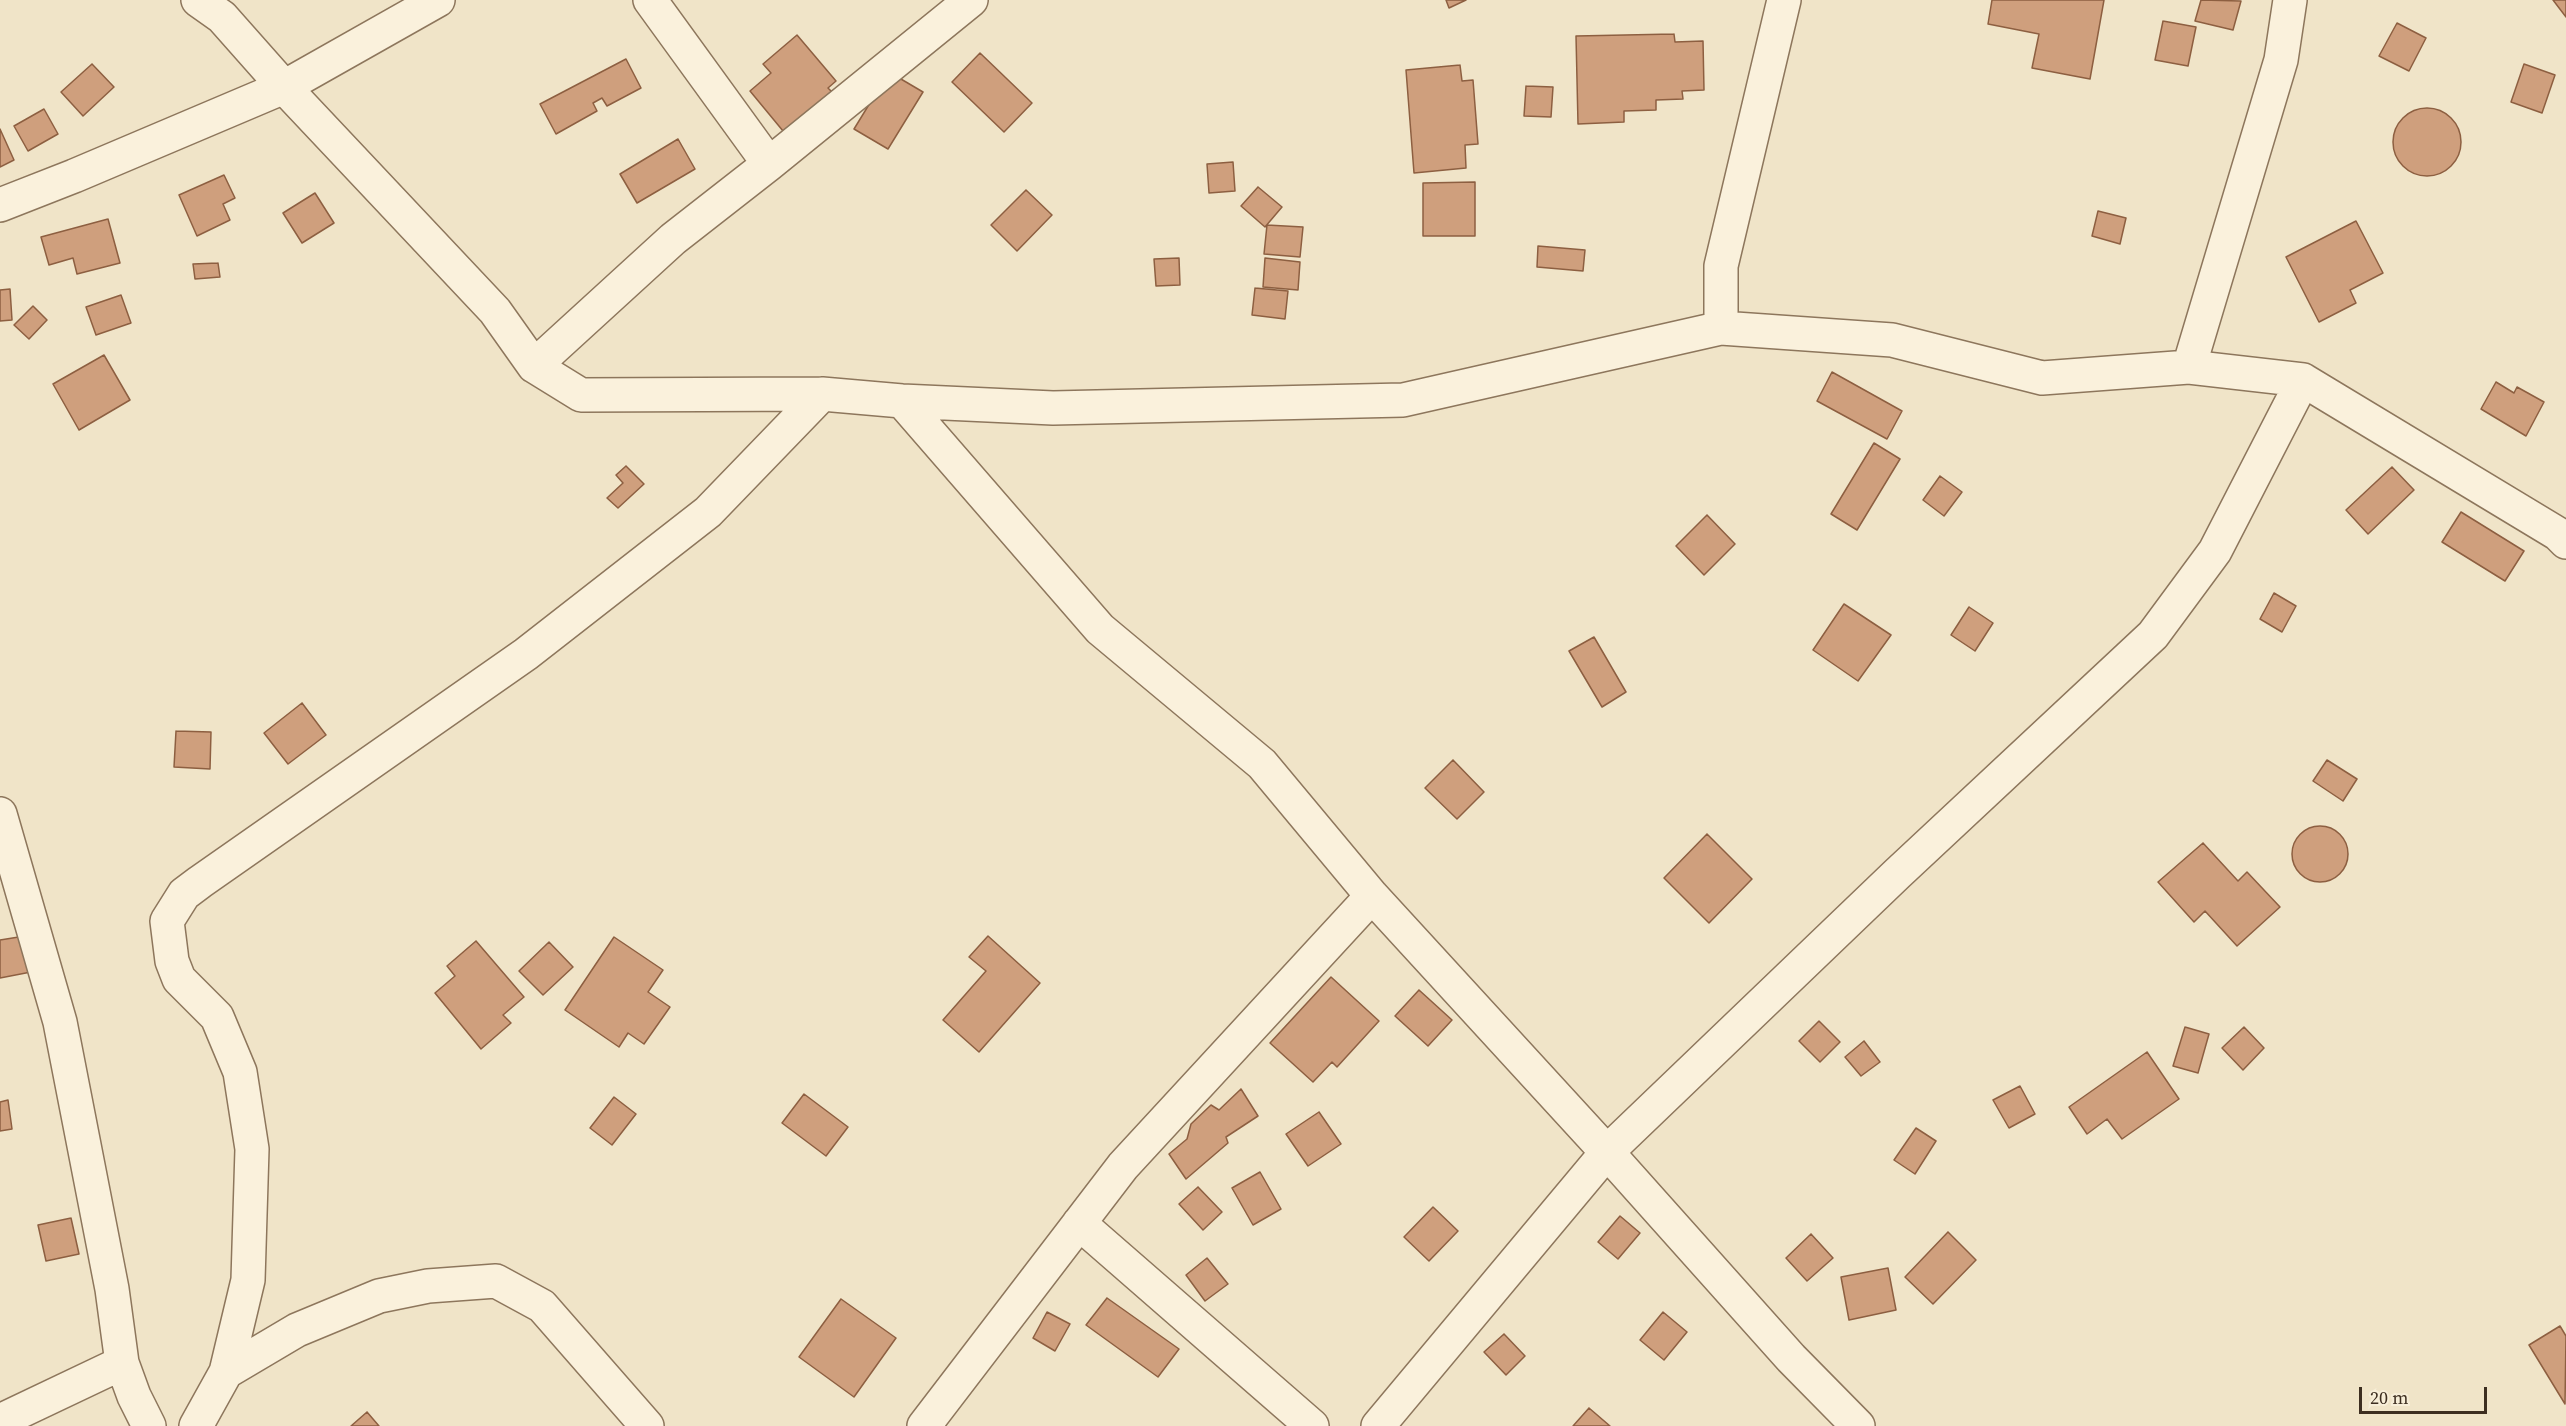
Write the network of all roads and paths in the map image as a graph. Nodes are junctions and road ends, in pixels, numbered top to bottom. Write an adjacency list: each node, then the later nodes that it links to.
1 (198, 0): 7 (street)
2 (438, 0): 7 (street)
3 (650, 0): 8 (street)
4 (971, 0): 8 (street)
5 (1784, 0): 10 (street)
6 (2290, 0): 12 (street)
7 (284, 87): 9 (street); 11 (street)
8 (769, 164): 11 (street)
9 (0, 205)
10 (1721, 328): 12 (street); 15 (street)
11 (534, 366): 14 (street)
12 (2189, 367): 13 (street)
13 (2303, 380): 16 (street); 19 (street)
14 (822, 394): 15 (street); 22 (street)
15 (902, 401): 18 (street)
16 (2566, 542)
17 (0, 814): 21 (street)
18 (1372, 896): 19 (street); 20 (street)
19 (1606, 1152): 29 (street); 30 (street)
20 (1079, 1223): 27 (street); 28 (street)
21 (122, 1363): 23 (street); 24 (street)
22 (226, 1372): 25 (street); 26 (street)
23 (0, 1421)
24 (149, 1426)
25 (196, 1426)
26 (647, 1426)
27 (924, 1426)
28 (1312, 1426)
29 (1378, 1426)
30 (1858, 1426)

